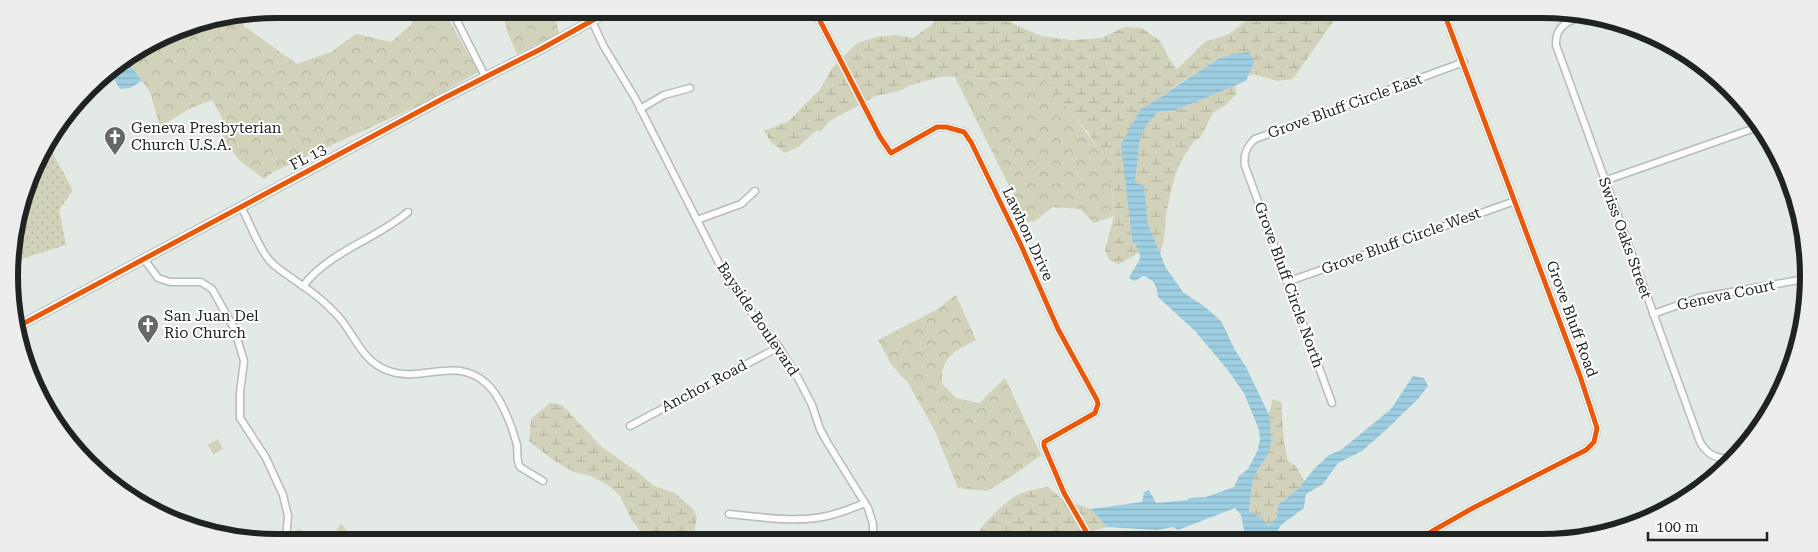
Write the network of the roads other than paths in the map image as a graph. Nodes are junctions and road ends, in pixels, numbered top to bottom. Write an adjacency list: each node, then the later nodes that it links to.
1 (455, 18): 8 (street)
2 (597, 18): 6 (main road, FL 13)
3 (819, 18): 34 (street, Lawhon Drive)
4 (1446, 18): 7 (street, Grove Bluff Road)
5 (1572, 20): 13 (street, Swiss Oaks Street)
6 (592, 21): 8 (main road, FL 13); 10 (street, Bayside Boulevard)
7 (1464, 62): 12 (street, Grove Bluff Circle East); 15 (street, Grove Bluff Road)
8 (486, 78): 16 (main road, FL 13)
9 (690, 88): 10 (street)
10 (640, 108): 18 (street, Bayside Boulevard)
11 (1755, 128): 13 (street)
12 (1245, 166): 21 (street, Grove Bluff Circle North)
13 (1604, 181): 23 (street, Swiss Oaks Street)
14 (755, 191): 18 (street)
15 (1515, 201): 21 (street, Grove Bluff Circle West); 35 (street, Grove Bluff Road)
16 (241, 207): 19 (main road, FL 13); 22 (street)
17 (408, 212): 22 (street)
18 (697, 220): 25 (street, Bayside Boulevard)
19 (144, 259): 24 (main road, FL 13); 32 (street)
20 (1799, 280): 23 (street, Geneva Court)
21 (1287, 282): 26 (street, Grove Bluff Circle North)
22 (303, 286): 29 (street)
23 (1653, 314): 28 (street, Swiss Oaks Street)
24 (22, 324)
25 (779, 347): 27 (street, Anchor Road); 30 (street, Bayside Boulevard)
26 (1332, 402)
27 (630, 426)
28 (1726, 457)
29 (543, 481)
30 (865, 503): 31 (street); 33 (street, Bayside Boulevard)
31 (729, 514)
32 (285, 534)
33 (873, 534)
34 (1088, 534)
35 (1427, 534)

